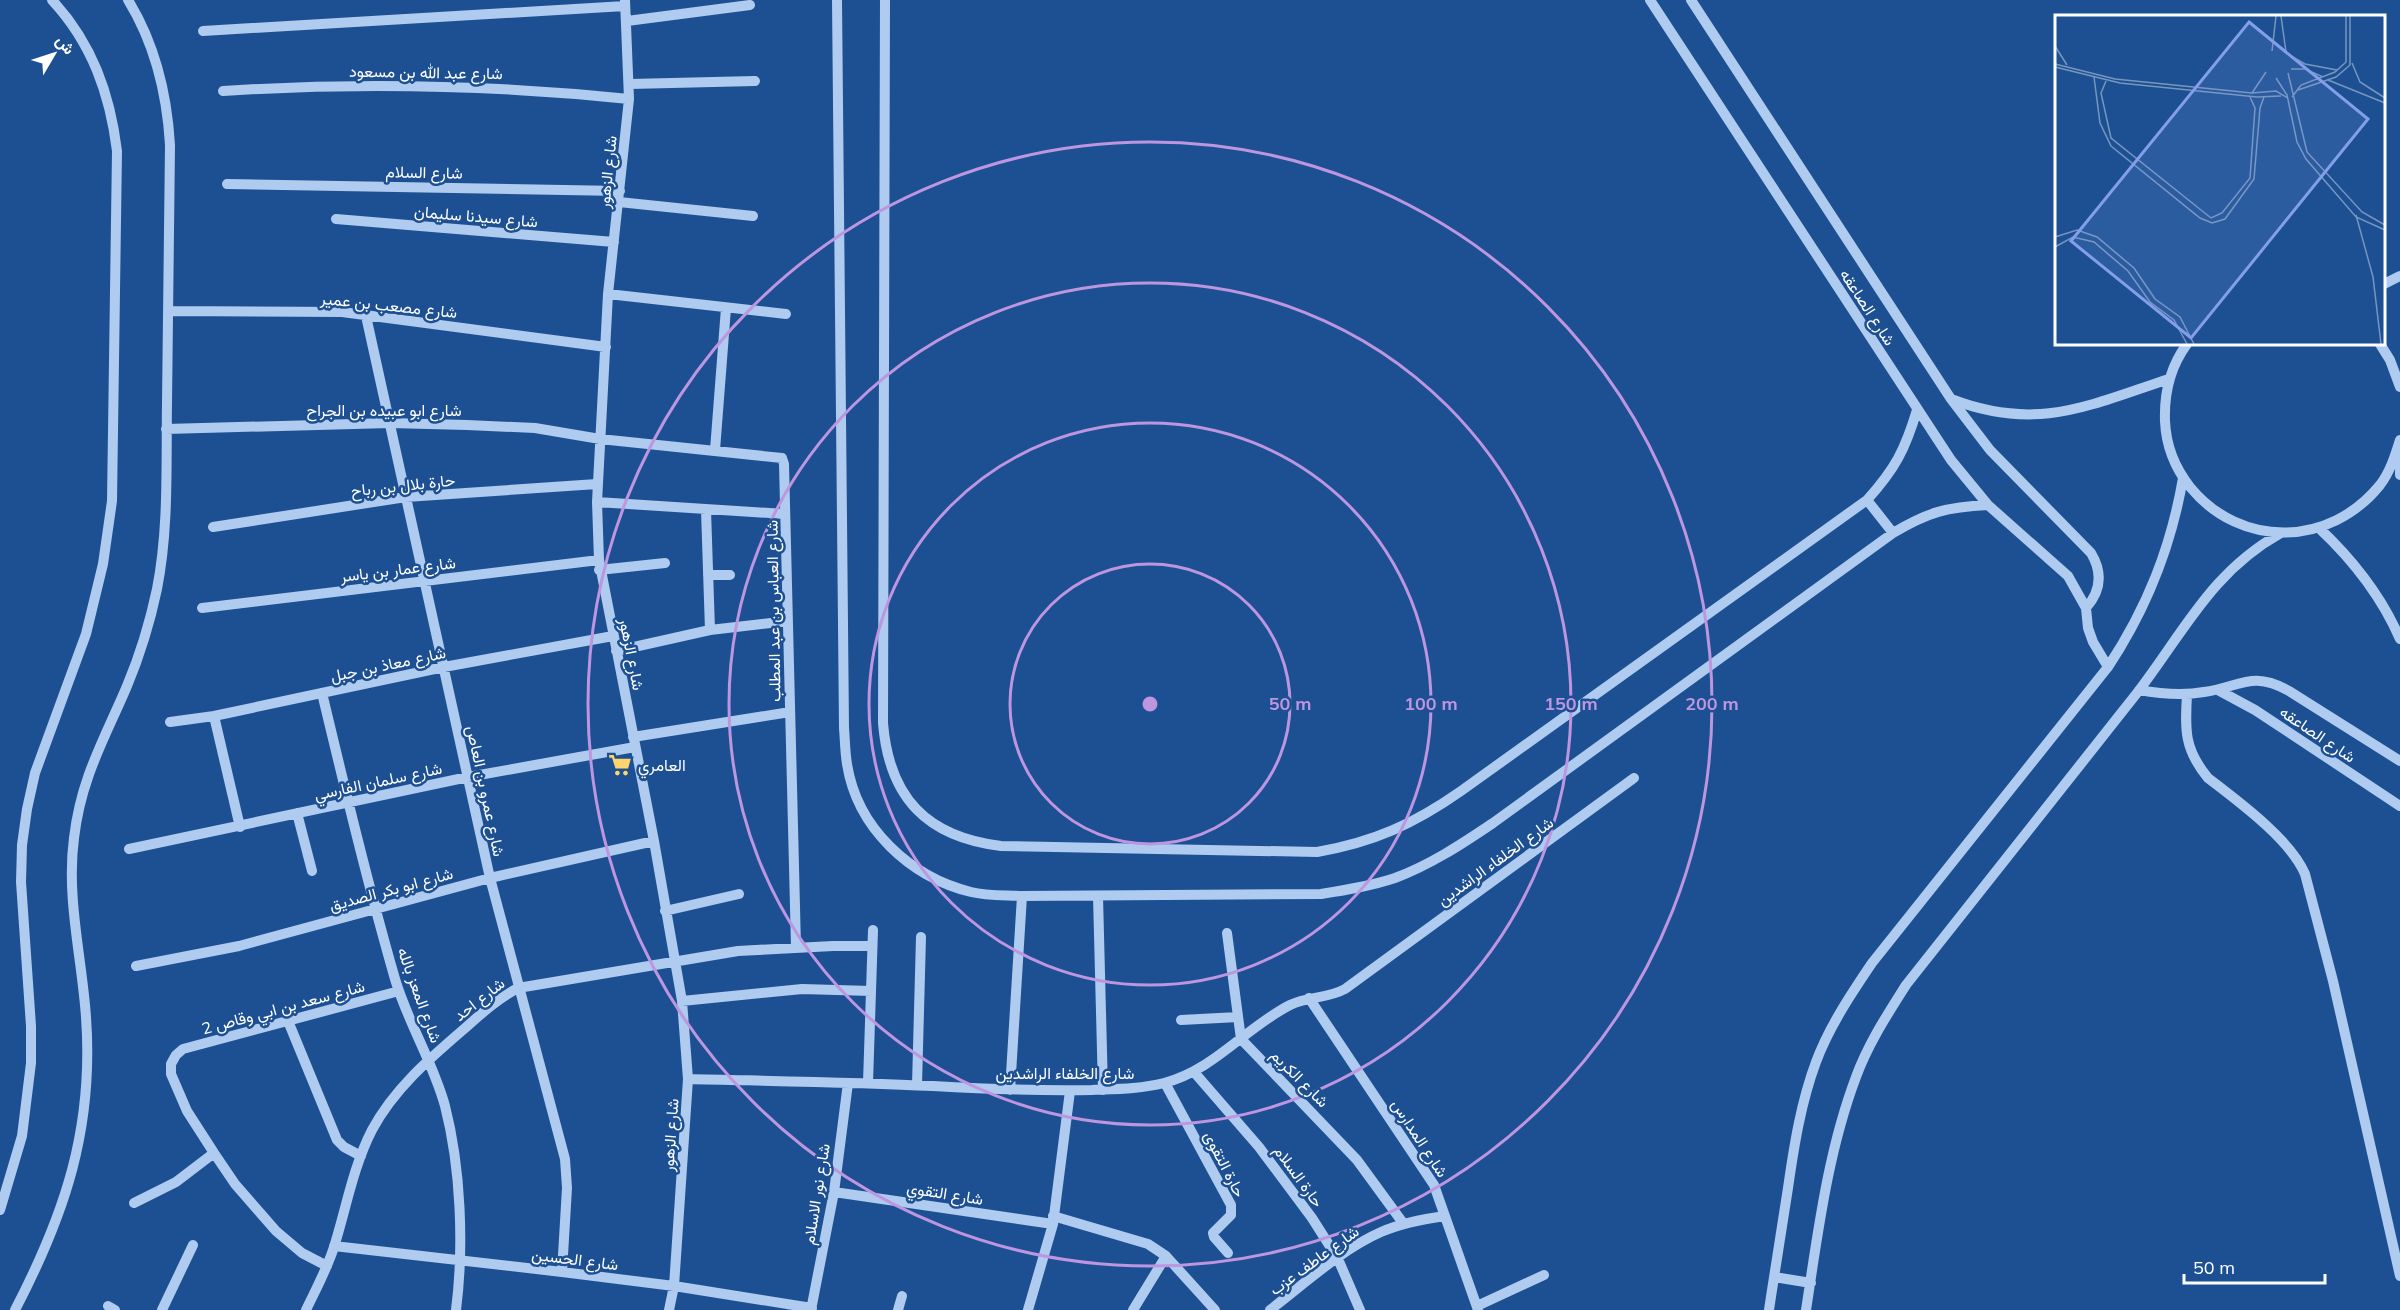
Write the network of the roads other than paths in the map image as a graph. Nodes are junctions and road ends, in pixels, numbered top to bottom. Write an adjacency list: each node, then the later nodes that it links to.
1 (52, 0): 121 (street)
2 (128, 0): 24 (street)
3 (837, 0): 87 (street)
4 (885, 0): 44 (street)
5 (1650, 0): 33 (street, شارع الصاعقه)
6 (1691, 0): 32 (street, شارع الصاعقه)
7 (625, 3): 9 (street, شارع الزهور); 10 (street)
8 (750, 5): 9 (street)
9 (627, 21): 12 (street, شارع الزهور)
10 (203, 31)
11 (755, 81): 12 (street)
12 (630, 84): 14 (street, شارع الزهور)
13 (223, 91): 14 (street, شارع عبد الله بن مسعود)
14 (629, 99): 16 (street, شارع الزهور)
15 (227, 184): 16 (street, شارع السلام)
16 (620, 196): 17 (street, شارع السلام); 19 (street, شارع الزهور)
17 (753, 216)
18 (336, 219): 19 (street, شارع سيدنا سليمان)
19 (614, 242): 22 (street, شارع الزهور)
20 (2400, 276): 21 (street)
21 (2385, 284)
22 (608, 294): 23 (street); 29 (street, شارع الزهور)
23 (726, 308): 25 (street); 38 (street)
24 (168, 311): 26 (street, شارع مصعب بن عمير); 35 (street)
25 (786, 314)
26 (366, 316): 29 (street, شارع مصعب بن عمير); 34 (street, شارع عمرو بن العاص)
27 (2186, 345): 30 (street)
28 (2381, 345): 31 (street)
29 (606, 347): 36 (street, شارع الزهور)
30 (2169, 379): 32 (street); 41 (street)
31 (2400, 387)
32 (1951, 399): 58 (street, شارع الصاعقه)
33 (1917, 410): 44 (street); 46 (street, شارع الصاعقه)
34 (390, 423): 35 (street, شارع ابو عبيده بن الجراح); 36 (street, شارع ابو عبيده بن الجراح); 43 (street, شارع عمرو بن العاص)
35 (166, 429): 141 (street)
36 (600, 439): 38 (street, شارع العباس بن عبد المطلب); 42 (street, شارع الزهور)
37 (2400, 440): 50 (street)
38 (715, 450): 48 (street, شارع العباس بن عبد المطلب)
39 (2400, 459): 40 (street)
40 (2400, 475)
41 (2183, 478): 52 (street); 65 (street)
42 (597, 484): 43 (street, حارة بلال بن رباح); 45 (street, شارع الزهور)
43 (406, 497): 49 (street, حارة بلال بن رباح); 57 (street, شارع عمرو بن العاص)
44 (1867, 500): 51 (street)
45 (597, 502): 47 (street); 54 (street, شارع الزهور)
46 (1988, 505): 51 (street); 58 (street, شارع الصاعقه)
47 (706, 510): 48 (street); 55 (street)
48 (785, 514): 60 (street, شارع العباس بن عبد المطلب)
49 (213, 527)
50 (2319, 528): 52 (street); 63 (street)
51 (1893, 533): 88 (street)
52 (2281, 533): 67 (street)
53 (665, 563): 54 (street, شارع عمار بن ياسر)
54 (599, 565): 57 (street, شارع عمار بن ياسر); 62 (street, شارع الزهور)
55 (708, 575): 56 (street); 61 (street)
56 (730, 575)
57 (424, 581): 59 (street, شارع عمار بن ياسر); 66 (street, شارع عمرو بن العاص)
58 (2086, 608): 65 (street, شارع الصاعقه)
59 (202, 609)
60 (788, 621): 61 (street); 71 (street, شارع العباس بن عبد المطلب)
61 (710, 630): 64 (street)
62 (613, 636): 64 (street, شارع الزهور); 66 (street, شارع معاذ بن جبل)
63 (2400, 639)
64 (616, 651): 74 (street, شارع الزهور)
65 (2108, 667): 135 (street)
66 (444, 668): 69 (street, شارع معاذ بن جبل); 76 (street, شارع عمرو بن العاص)
67 (2139, 690): 70 (street, شارع الصاعقه); 136 (street)
68 (2218, 690): 70 (street, شارع الصاعقه); 75 (street, شارع الصاعقه); 79 (street, شارع الصاعقه)
69 (322, 693): 72 (street, شارع معاذ بن جبل); 78 (street, شارع المعز بالله)
70 (2187, 694): 134 (street)
71 (790, 712): 74 (street, شارع سلمان الفارسي); 95 (street, شارع العباس بن عبد المطلب)
72 (214, 716): 73 (street, شارع معاذ بن جبل); 81 (street)
73 (170, 722)
74 (634, 742): 76 (street, شارع سلمان الفارسي); 82 (street, شارع الزهور)
75 (2400, 761)
76 (468, 777): 78 (street, شارع سلمان الفارسي); 85 (street, شارع عمرو بن العاص)
77 (1634, 778): 101 (street, شارع الخلفاء الراشدين)
78 (348, 802): 80 (street, شارع سلمان الفارسي); 89 (street, شارع المعز بالله)
79 (2400, 806)
80 (297, 813): 81 (street, شارع سلمان الفارسي); 84 (street)
81 (240, 827): 83 (street, شارع سلمان الفارسي)
82 (654, 841): 85 (street, شارع ابو بكر الصديق); 90 (street, شارع الزهور)
83 (129, 849)
84 (312, 871)
85 (490, 878): 89 (street, شارع ابو بكر الصديق); 98 (street, شارع عمرو بن العاص)
86 (739, 894): 90 (street)
87 (1022, 896): 88 (street); 114 (street)
88 (1098, 896): 116 (street)
89 (375, 908): 97 (street, شارع ابو بكر الصديق); 99 (street, شارع المعز بالله)
90 (665, 911): 96 (street, شارع الزهور)
91 (873, 930): 94 (street)
92 (1227, 933): 103 (street)
93 (921, 938): 113 (street)
94 (872, 946): 95 (street, شارع احد); 100 (street)
95 (796, 947): 96 (street, شارع احد)
96 (676, 960): 98 (street, شارع احد); 102 (street, شارع الزهور)
97 (136, 966)
98 (518, 988): 107 (street, شارع احد); 132 (street, شارع عمرو بن العاص)
99 (399, 991): 105 (street, شارع سعد بن ابي وقاص 2); 107 (street, شارع المعز بالله)
100 (871, 991): 102 (street); 111 (street)
101 (1309, 998): 106 (street, شارع الخلفاء الراشدين); 122 (street, شارع المدارس)
102 (682, 1001): 109 (street, شارع الزهور)
103 (1238, 1017): 104 (street); 106 (street)
104 (1181, 1020)
105 (288, 1021): 117 (street, شارع سعد بن ابي وقاص 2); 118 (street)
106 (1240, 1039): 108 (street, شارع الخلفاء الراشدين); 124 (street, شارع الكريم)
107 (428, 1060): 118 (street, شارع احد); 130 (street, شارع المعز بالله)
108 (1194, 1072): 112 (street, شارع الخلفاء الراشدين); 129 (street, حارة السلام)
109 (688, 1079): 110 (street, شارع الخلفاء الراشدين); 137 (street, شارع الزهور)
110 (848, 1083): 111 (street, شارع الخلفاء الراشدين); 119 (street, شارع نور الاسلام)
111 (868, 1083): 113 (street, شارع الخلفاء الراشدين)
112 (1165, 1083): 116 (street, شارع الخلفاء الراشدين); 127 (street, حارة التقوى)
113 (917, 1085): 114 (street, شارع الخلفاء الراشدين)
114 (1010, 1090): 115 (street, شارع الخلفاء الراشدين)
115 (1070, 1090): 116 (street, شارع الخلفاء الراشدين); 123 (street)
116 (1103, 1090)
117 (214, 1153): 120 (street); 131 (street)
118 (361, 1156): 126 (street, شارع احد)
119 (834, 1192): 123 (street, شارع التقوي); 140 (street, شارع نور الاسلام)
120 (134, 1203)
121 (0, 1210)
122 (1445, 1216): 124 (street, شارع عاطف عزب); 139 (street, شارع المدارس)
123 (1053, 1220): 128 (street, شارع التقوي); 147 (street)
124 (1403, 1224): 129 (street, شارع عاطف عزب)
125 (193, 1245): 142 (street)
126 (334, 1246): 130 (street, شارع الحسين); 131 (street, شارع احد)
127 (1228, 1253)
128 (1166, 1256): 148 (street); 149 (street, شارع التقوي)
129 (1338, 1259): 150 (street, شارع عاطف عزب); 151 (street, حارة السلام)
130 (459, 1260): 132 (street, شارع الحسين); 144 (street, شارع المعز بالله)
131 (327, 1266): 143 (street, شارع احد)
132 (562, 1272): 137 (street, شارع الحسين)
133 (1544, 1275): 139 (street)
134 (2400, 1276)
135 (1774, 1277): 136 (street); 152 (street)
136 (1810, 1283): 153 (street)
137 (674, 1286): 140 (street, شارع الحسين); 145 (street, شارع الزهور)
138 (902, 1296): 146 (street)
139 (1477, 1308)
140 (812, 1309)
141 (15, 1310)
142 (162, 1310)
143 (306, 1310)
144 (456, 1310)
145 (669, 1310)
146 (898, 1310)
147 (1028, 1310)
148 (1133, 1310)
149 (1215, 1310)
150 (1270, 1310)
151 (1360, 1310)
152 (1769, 1310)
153 (1806, 1310)

